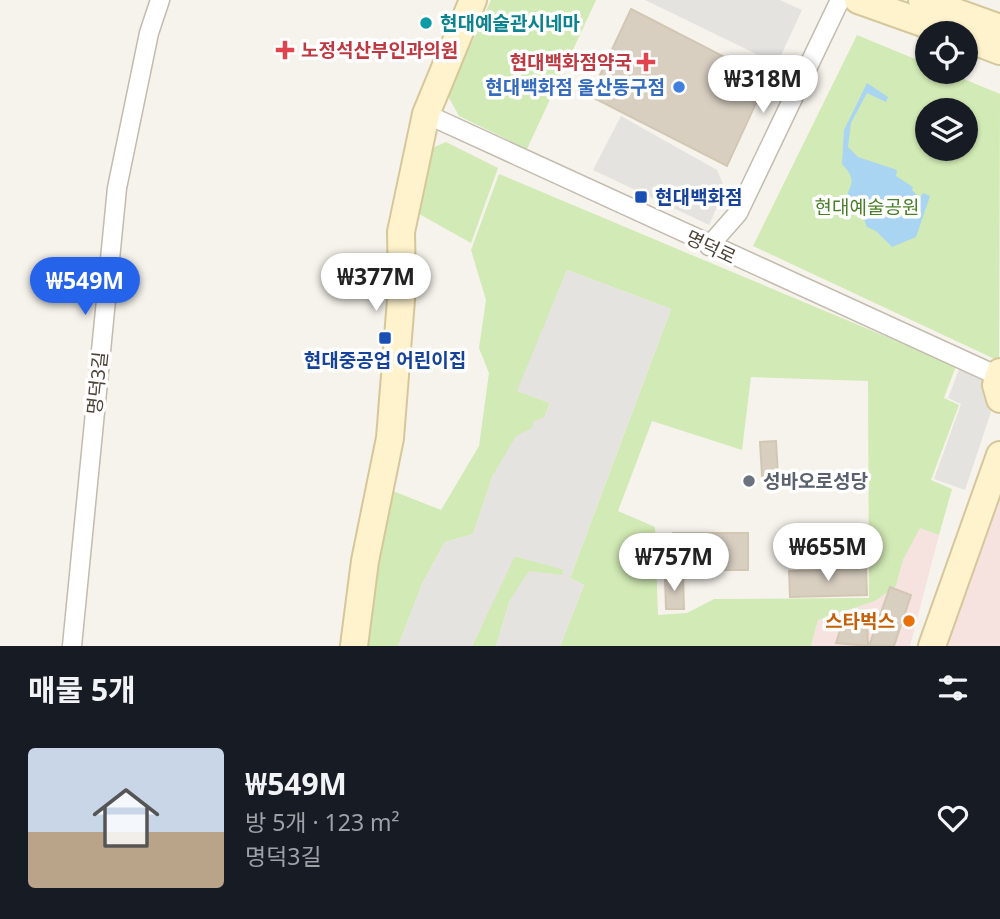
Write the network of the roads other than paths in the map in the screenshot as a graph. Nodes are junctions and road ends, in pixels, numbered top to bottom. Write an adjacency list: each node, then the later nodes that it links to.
1 (160, 0): 14 (street, 명덕3길)
2 (473, 0): 10 (street)
3 (840, 0): 11 (street)
4 (858, 0): 6 (street)
5 (922, 0): 7 (street)
6 (917, 21)
7 (1000, 28)
8 (978, 43): 9 (street)
9 (1000, 51)
10 (426, 114): 11 (street, 명덕로); 15 (street)
11 (709, 246): 12 (street, 명덕로)
12 (999, 383)
13 (1000, 455): 16 (street)
14 (72, 646)
15 (354, 646)
16 (932, 646)

